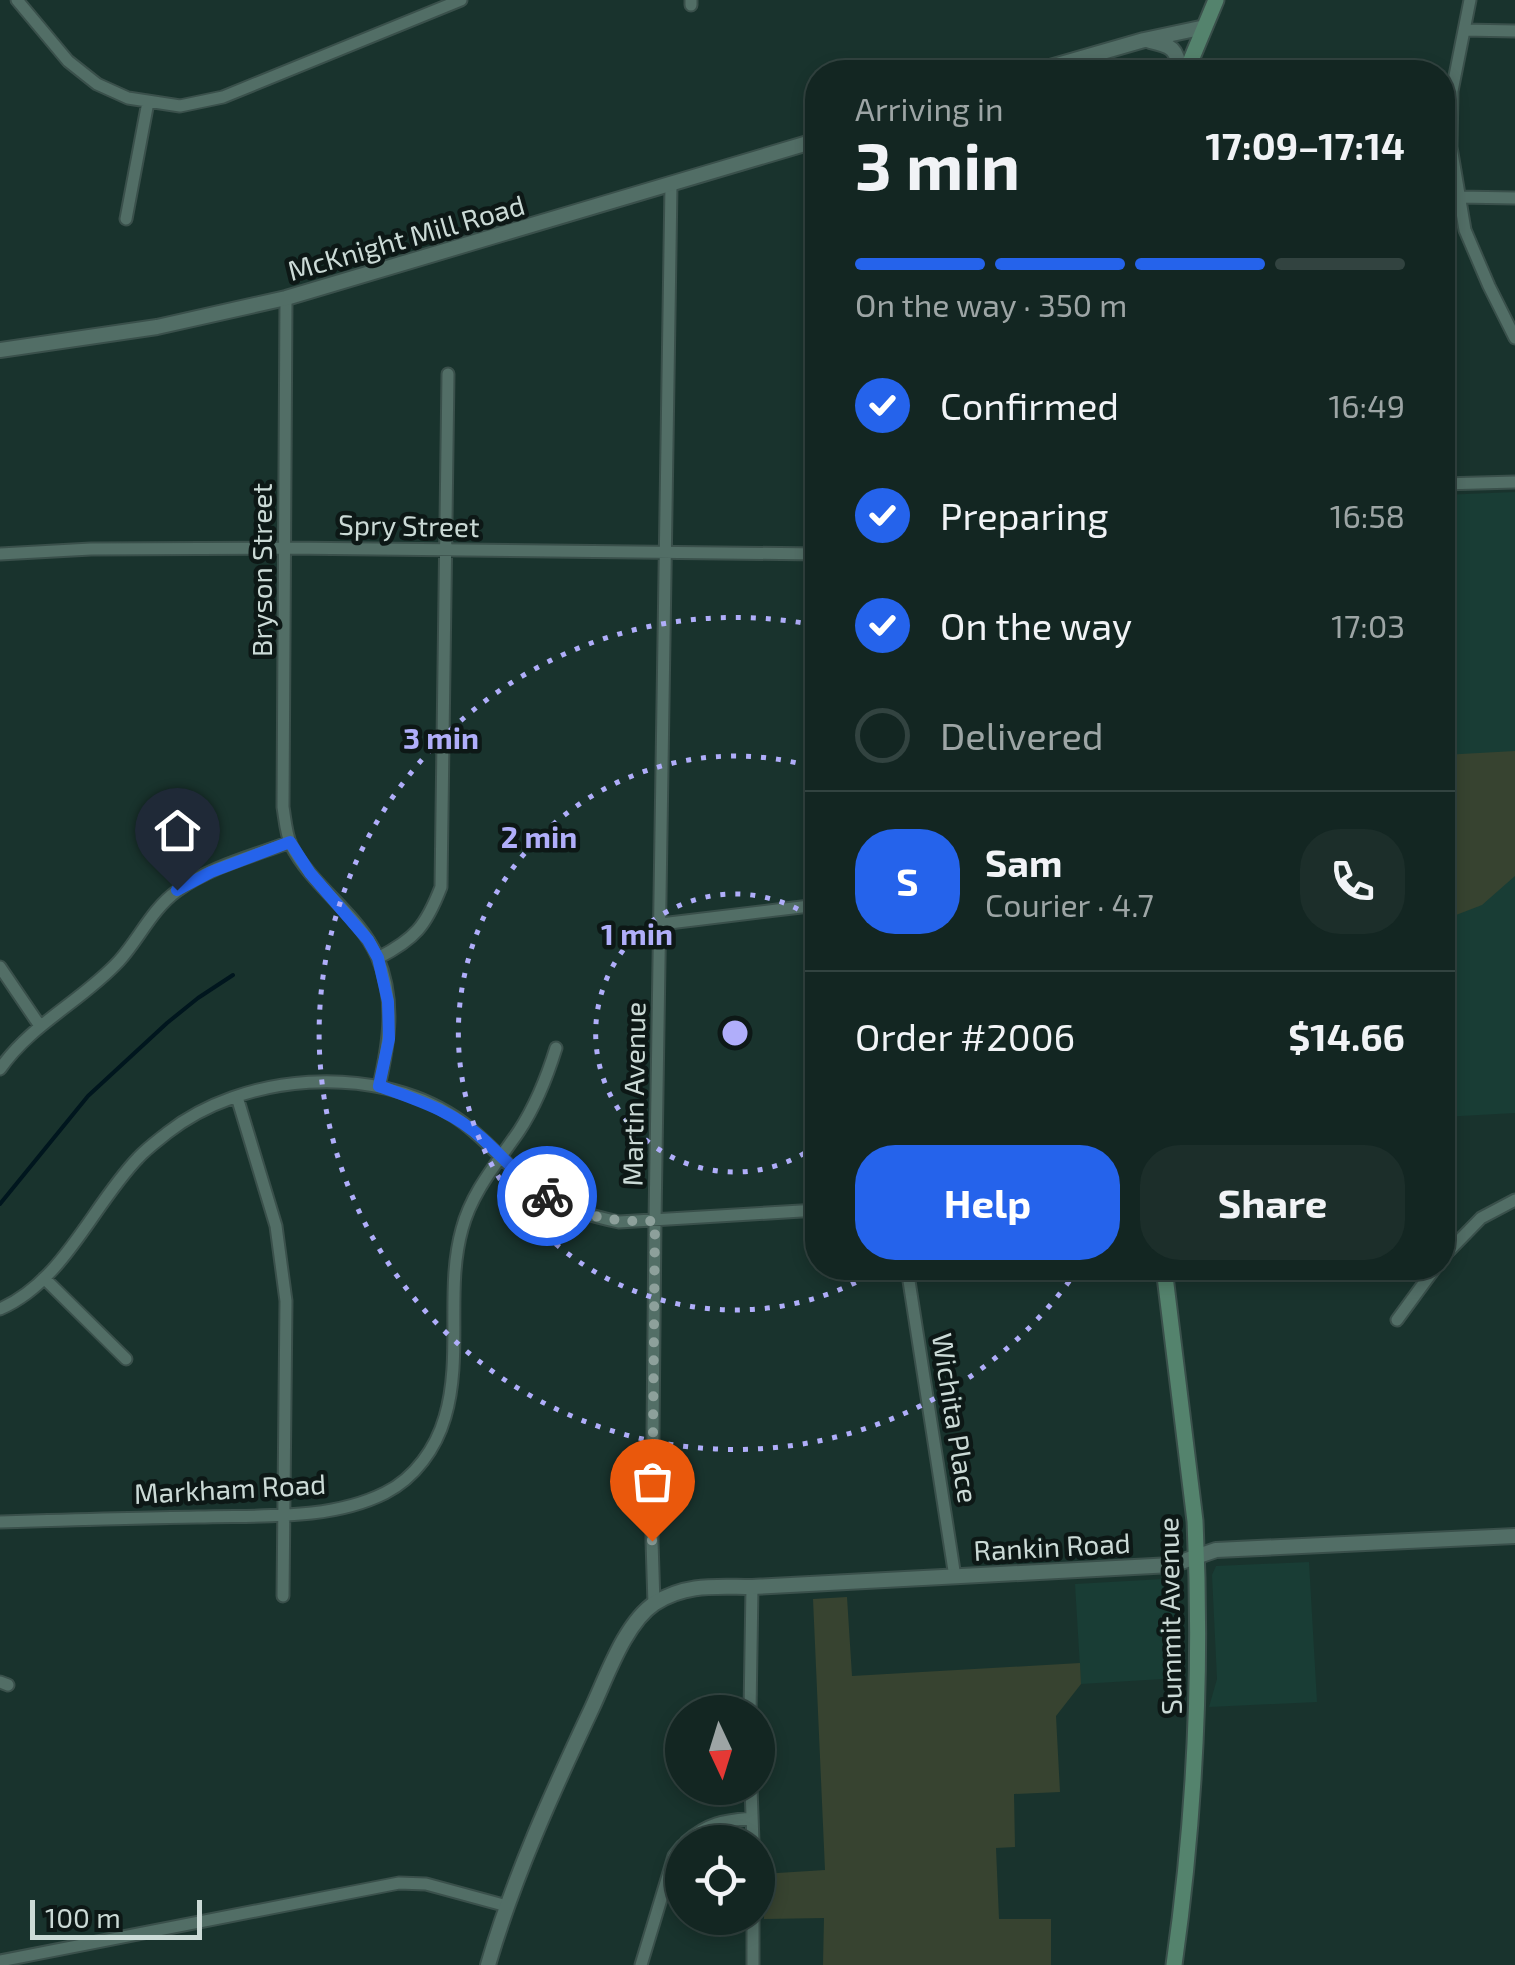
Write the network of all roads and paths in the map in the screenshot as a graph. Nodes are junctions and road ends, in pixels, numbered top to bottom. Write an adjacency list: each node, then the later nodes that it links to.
1 (17, 0): 13 (street)
2 (461, 0): 13 (street)
3 (1216, 0): 5 (main road)
4 (1470, 0): 6 (street)
5 (1205, 27): 8 (street); 11 (main road)
6 (1464, 30): 7 (street); 12 (street)
7 (1515, 31)
8 (1144, 40): 9 (street); 10 (street)
9 (1075, 60)
10 (1178, 60)
11 (1189, 60)
12 (1455, 76)
13 (148, 102): 19 (street)
14 (805, 144): 16 (street, McKnight Mill Road)
15 (1455, 169): 17 (street)
16 (671, 185): 20 (street, McKnight Mill Road); 28 (street, Martin Avenue)
17 (1459, 198): 18 (street); 21 (street)
18 (1515, 198)
19 (126, 219)
20 (286, 298): 22 (street, McKnight Mill Road); 26 (street, Bryson Street)
21 (1515, 338)
22 (0, 350)
23 (448, 374): 27 (street)
24 (1515, 482): 25 (street)
25 (1455, 484)
26 (287, 548): 27 (street, Spry Street); 29 (street, Spry Street); 31 (street, Bryson Street)
27 (446, 550): 28 (street, Spry Street); 34 (street)
28 (666, 552): 30 (street, Spry Street); 33 (street, Martin Avenue)
29 (0, 554)
30 (805, 554)
31 (290, 842): 34 (street); 36 (street)
32 (805, 907): 33 (street)
33 (661, 924): 44 (street, Martin Avenue)
34 (378, 958): 39 (street)
35 (0, 966): 36 (street)
36 (40, 1026): 38 (street)
37 (556, 1048): 41 (street, Markham Road)
38 (0, 1069)
39 (379, 1086): 40 (street); 41 (street)
40 (236, 1098): 46 (street); 53 (street)
41 (501, 1156): 44 (street); 53 (street, Markham Road)
42 (1515, 1200): 45 (street)
43 (805, 1211): 44 (street)
44 (655, 1221): 60 (street, Martin Avenue)
45 (1455, 1245)
46 (44, 1278): 50 (street); 52 (street)
47 (909, 1280): 57 (street, Wichita Place)
48 (1165, 1280): 56 (main road, Summit Avenue)
49 (1427, 1280): 51 (street)
50 (0, 1309)
51 (1397, 1320)
52 (126, 1359)
53 (284, 1514): 54 (street, Markham Road); 59 (street)
54 (0, 1522)
55 (1515, 1536): 56 (street, Rankin Road)
56 (1196, 1556): 57 (street, Rankin Road); 73 (main road, Summit Avenue)
57 (955, 1577): 58 (street, Rankin Road)
58 (752, 1587): 60 (street, Rankin Road); 61 (street)
59 (283, 1596)
60 (654, 1604): 67 (street)
61 (750, 1695)
62 (752, 1805): 63 (street)
63 (752, 1818): 64 (street); 65 (street)
64 (710, 1825)
65 (752, 1825)
66 (665, 1886): 71 (street)
67 (507, 1906): 69 (street); 70 (street)
68 (754, 1935): 72 (street)
69 (0, 1960)
70 (488, 1965)
71 (641, 1965)
72 (753, 1965)
73 (1174, 1965)

